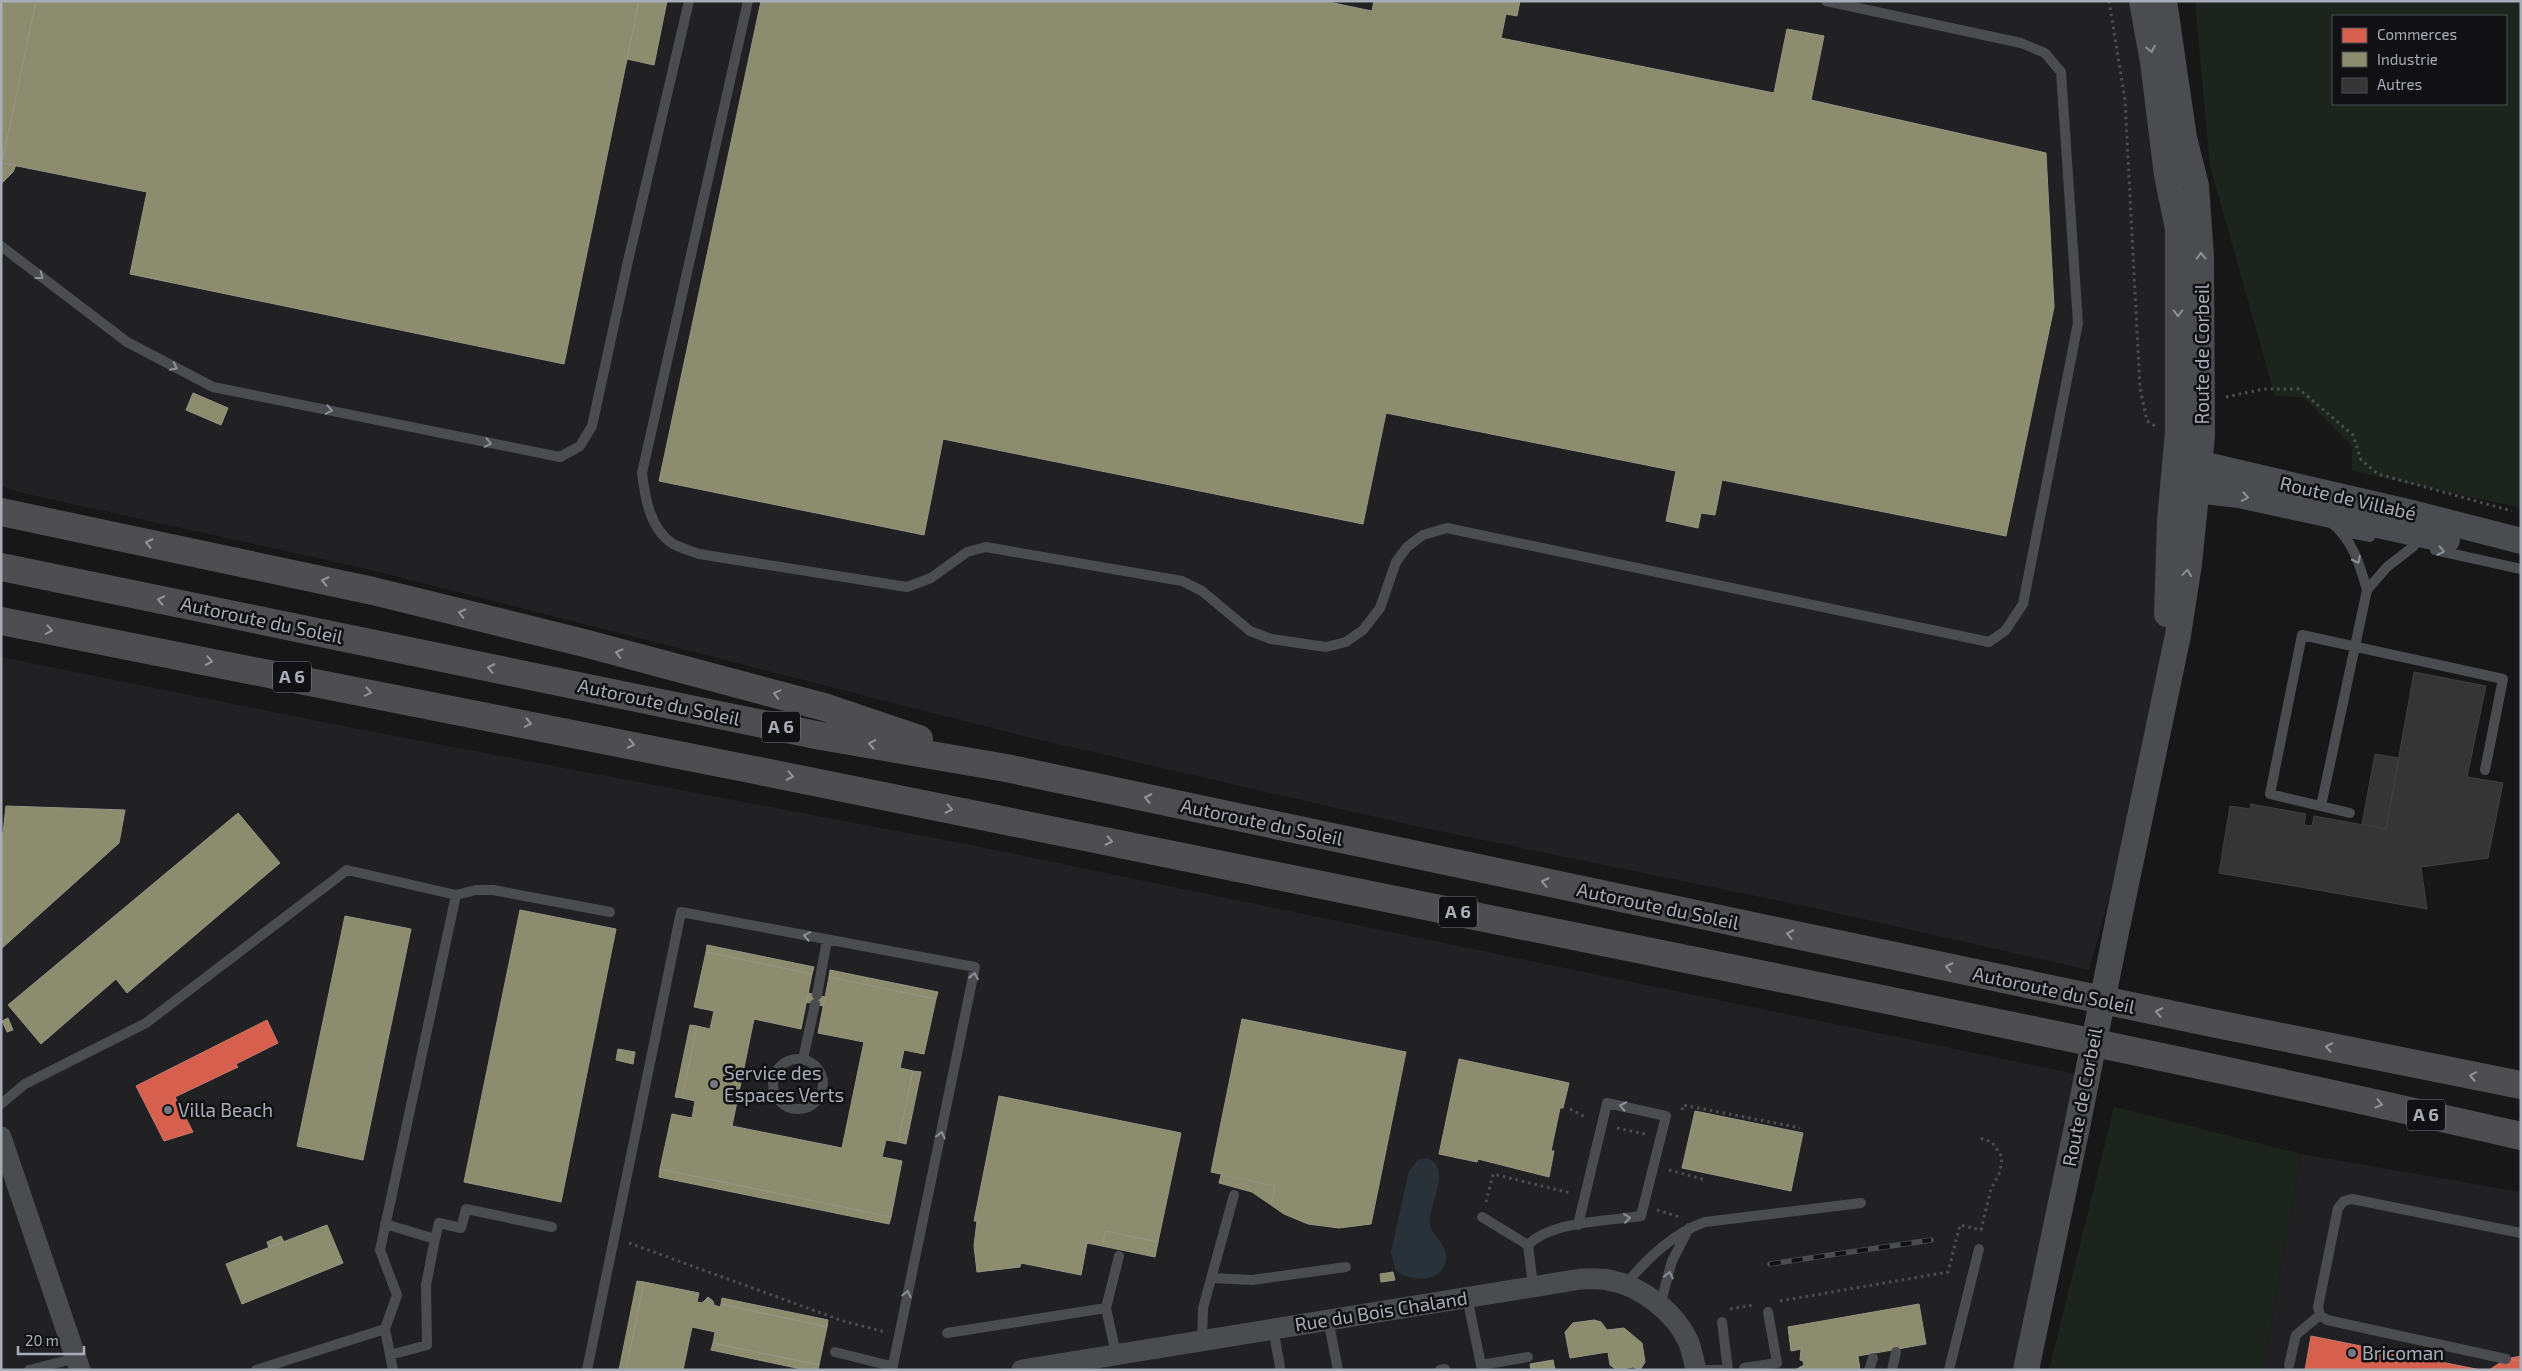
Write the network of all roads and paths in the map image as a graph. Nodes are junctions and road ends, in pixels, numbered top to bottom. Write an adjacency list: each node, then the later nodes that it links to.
1 (689, 1): 7 (lane, one-way to 1)
2 (748, 1): 3 (lane)
3 (1826, 1)
4 (2109, 1): 9 (path)
5 (2142, 1): 9 (street, Route de Corbeil, one-way to 9)
6 (2164, 1): 10 (street, Route de Corbeil, one-way to 6)
7 (1, 246)
8 (2218, 399): 14 (path)
9 (2178, 432): 10 (street, Route de Corbeil)
10 (2187, 461): 11 (street, Route de Corbeil); 17 (street, Route de Villabé)
11 (2185, 489): 12 (street, Route de Villabé, one-way to 12); 103 (street, Route de Corbeil, bridge)
12 (2315, 511): 15 (lane); 20 (street, Route de Villabé)
13 (4, 512): 26 (highway, one-way to 13)
14 (2521, 514)
15 (2341, 531): 16 (lane); 23 (lane, one-way to 23)
16 (2378, 538)
17 (2521, 541)
18 (2396, 542): 19 (lane)
19 (2414, 546): 22 (lane, one-way to 22); 23 (lane)
20 (2521, 556)
21 (1, 567): 26 (highway, Autoroute du Soleil / A 6, one-way to 21)
22 (2521, 569)
23 (2367, 590): 25 (lane)
24 (1, 621): 42 (highway, A 6, one-way to 42)
25 (2356, 647): 27 (lane); 28 (lane); 28 (lane)
26 (1006, 768): 34 (highway, Autoroute du Soleil / A 6, one-way to 26)
27 (2485, 770)
28 (2320, 806): 29 (lane)
29 (2350, 814)
30 (456, 895): 31 (lane); 35 (lane); 49 (lane)
31 (610, 912)
32 (827, 940): 33 (lane); 55 (lane, one-way to 55); 76 (lane, one-way to 32)
33 (804, 1059): 33 (lane)
34 (2521, 1085)
35 (1, 1104)
36 (1570, 1109): 38 (path)
37 (1681, 1113): 39 (path)
38 (1602, 1124): 41 (path); 41 (lane, one-way to 38); 50 (lane)
39 (1800, 1128)
40 (1, 1136): 85 (street)
41 (1661, 1136): 50 (lane, one-way to 41)
42 (2521, 1136)
43 (1980, 1138): 64 (path)
44 (1670, 1162): 45 (path)
45 (1706, 1180)
46 (1234, 1195): 60 (lane)
47 (1862, 1203): 52 (lane)
48 (1482, 1218): 56 (lane)
49 (385, 1224): 54 (lane); 74 (lane)
50 (1578, 1225): 56 (lane)
51 (552, 1227): 54 (lane)
52 (1689, 1228): 61 (lane); 65 (lane, one-way to 52)
53 (2521, 1233): 70 (lane)
54 (434, 1239): 81 (lane)
55 (614, 1239): 76 (path); 93 (lane)
56 (1528, 1244): 62 (lane)
57 (1979, 1249): 102 (lane)
58 (1119, 1256): 67 (lane)
59 (1346, 1267): 60 (lane)
60 (1212, 1278): 77 (lane)
61 (1625, 1285): 62 (street, Rue du Bois Chaland); 65 (street, Rue du Bois Chaland)
62 (1533, 1286): 63 (street, Rue du Bois Chaland)
63 (1468, 1297): 71 (street, Rue du Bois Chaland); 82 (lane)
64 (1775, 1302)
65 (1660, 1305): 96 (street, Rue du Bois Chaland)
66 (1756, 1305): 68 (path)
67 (1106, 1308): 75 (lane); 80 (lane)
68 (1727, 1310)
69 (1768, 1312): 89 (lane)
70 (2320, 1315): 84 (lane); 86 (lane)
71 (1328, 1319): 73 (street, Rue du Bois Chaland); 95 (lane)
72 (1722, 1322): 99 (lane)
73 (1273, 1328): 77 (street, Rue du Bois Chaland); 87 (lane)
74 (385, 1329): 81 (lane); 91 (lane)
75 (947, 1334)
76 (898, 1335): 88 (lane)
77 (1202, 1340): 80 (street, Rue du Bois Chaland)
78 (835, 1352): 88 (lane)
79 (1896, 1352): 101 (lane)
80 (1116, 1354): 94 (street, Rue du Bois Chaland)
81 (390, 1355): 92 (lane)
82 (1528, 1357)
83 (1873, 1358): 100 (lane)
84 (2506, 1359)
85 (78, 1364): 90 (lane)
86 (2289, 1365)
87 (1280, 1367)
88 (891, 1368)
89 (1741, 1369)
90 (29, 1370)
91 (256, 1370)
92 (393, 1370)
93 (586, 1370)
94 (1022, 1370)
95 (1338, 1370)
96 (1696, 1370)
97 (1705, 1370): 98 (lane)
98 (1724, 1370)
99 (1728, 1370)
100 (1870, 1370)
101 (1892, 1370)
102 (1949, 1370)
103 (2026, 1370)

